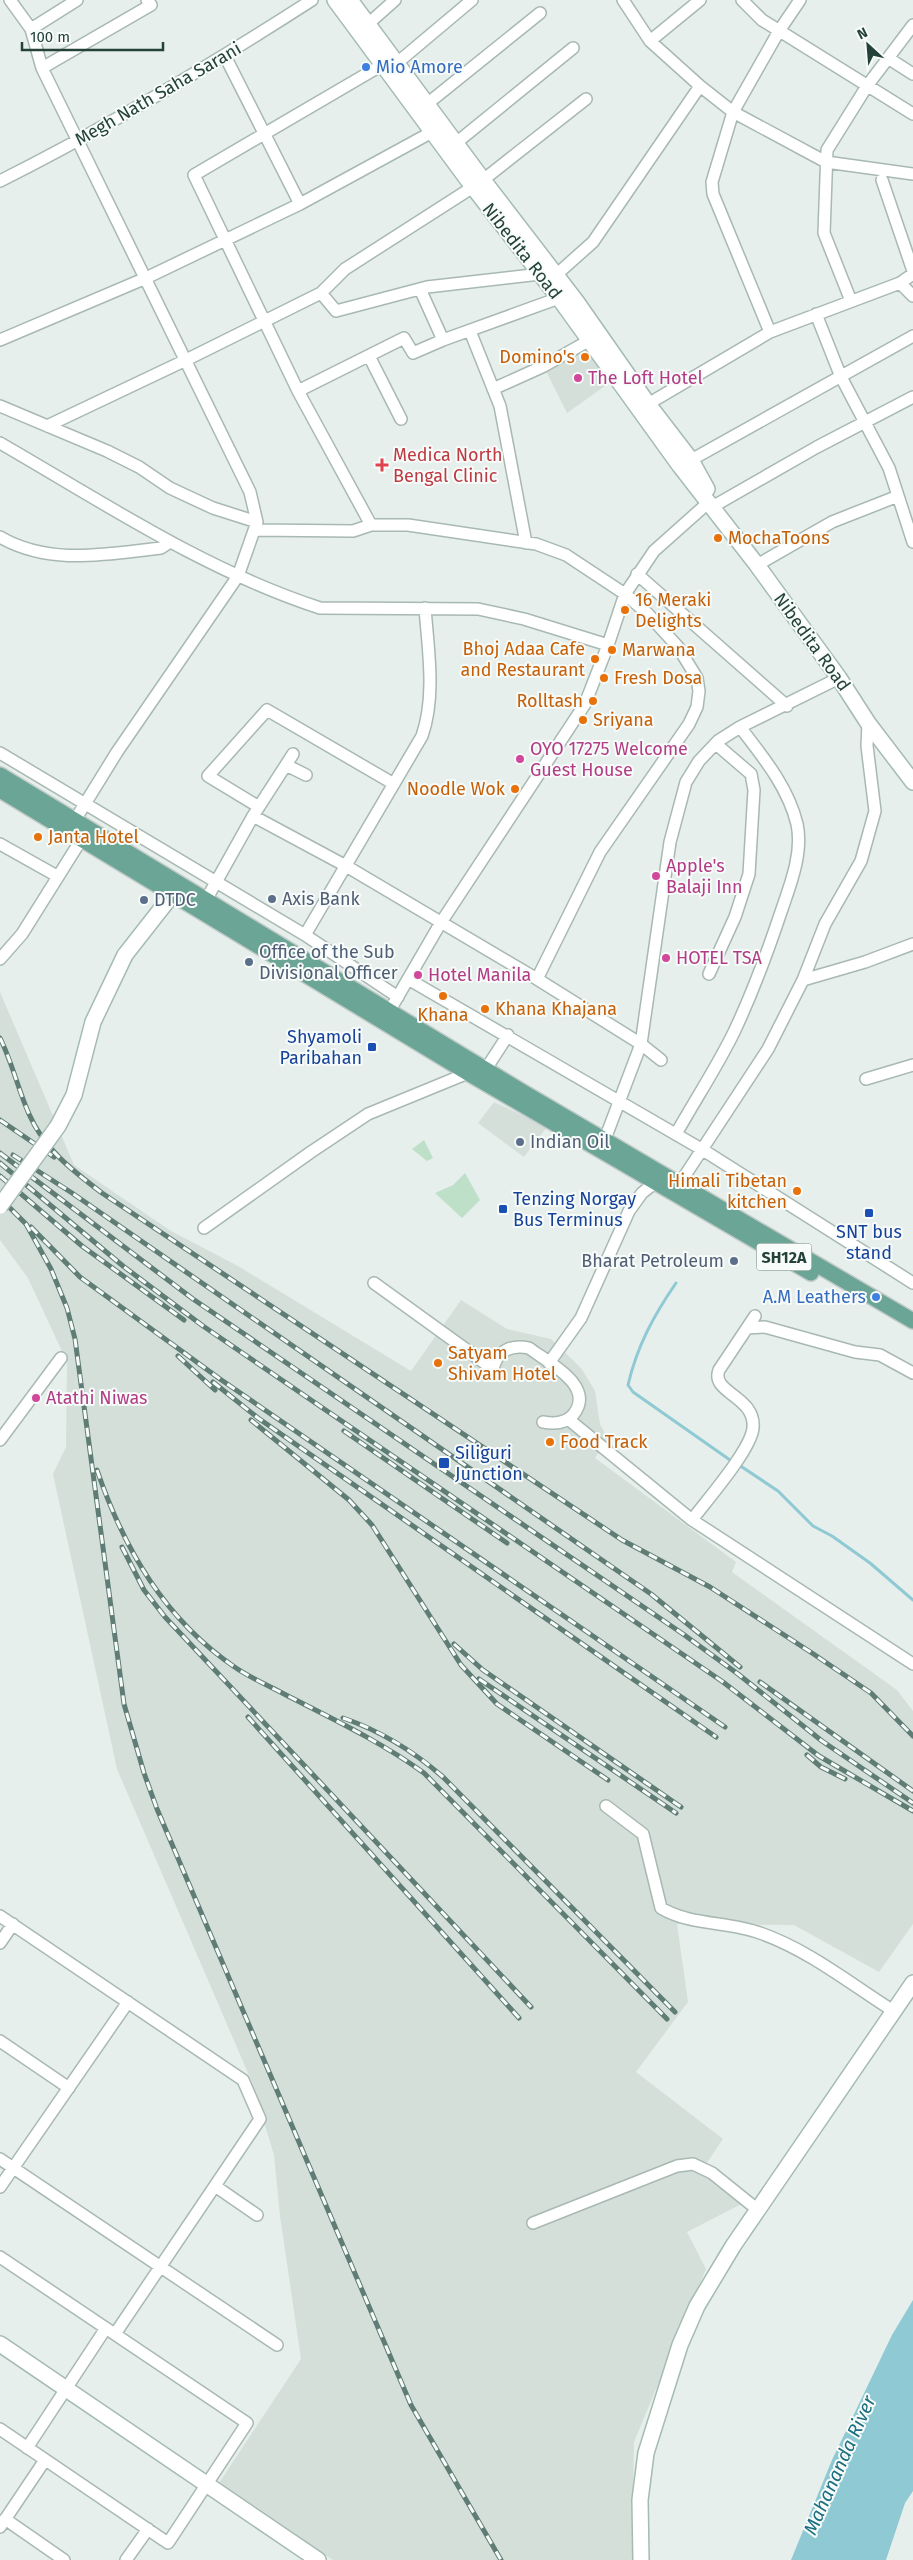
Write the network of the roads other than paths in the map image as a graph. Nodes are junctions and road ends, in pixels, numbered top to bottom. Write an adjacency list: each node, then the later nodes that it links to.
1 (10, 0): 17 (street)
2 (77, 0): 13 (street)
3 (147, 0): 24 (street)
4 (312, 0): 21 (street, Megh Nath Saha Sarani)
5 (335, 0): 16 (street, Nibedita Road)
6 (350, 0): 16 (street, Nibedita Road)
7 (395, 0): 16 (street)
8 (472, 0): 23 (street)
9 (623, 0): 19 (street)
10 (700, 0): 19 (street)
11 (742, 0): 18 (street)
12 (800, 0): 18 (street)
13 (58, 5): 17 (street)
14 (540, 13): 29 (street)
15 (913, 25): 22 (street)
16 (363, 27): 23 (street, Nibedita Road)
17 (31, 29): 24 (street)
18 (779, 31): 27 (street); 30 (street)
19 (650, 41): 26 (street)
20 (572, 48): 35 (street)
21 (225, 56): 33 (street); 34 (street, Megh Nath Saha Sarani)
22 (888, 58): 25 (street); 27 (street)
23 (389, 64): 29 (street, Nibedita Road); 32 (street, Nibedita Road); 33 (street)
24 (42, 68): 34 (street)
25 (913, 74)
26 (700, 86): 30 (street); 45 (street)
27 (867, 86): 31 (street); 36 (street)
28 (586, 99): 40 (street)
29 (427, 104): 35 (street, Nibedita Road)
30 (733, 112): 36 (street); 56 (street)
31 (913, 114)
32 (432, 132): 40 (street, Nibedita Road); 41 (street)
33 (264, 133): 41 (street); 42 (street)
34 (78, 142): 39 (street, Megh Nath Saha Sarani); 46 (street)
35 (456, 143): 40 (street, Nibedita Road)
36 (826, 162): 37 (street); 52 (street)
37 (913, 174)
38 (882, 180): 43 (street)
39 (0, 181)
40 (478, 184): 44 (street, Nibedita Road); 45 (street, Nibedita Road); 49 (street)
41 (300, 204): 42 (street)
42 (225, 239): 46 (street); 54 (street)
43 (913, 272): 47 (street)
44 (540, 274): 48 (street); 51 (street, Nibedita Road)
45 (556, 275): 67 (street, Nibedita Road)
46 (146, 278): 58 (street); 62 (street)
47 (900, 283): 50 (street); 52 (street)
48 (420, 288): 49 (street); 59 (street)
49 (321, 293): 54 (street)
50 (913, 296)
51 (560, 298): 55 (street); 60 (street, Nibedita Road)
52 (851, 301): 53 (street)
53 (816, 314): 56 (street); 63 (street)
54 (264, 321): 62 (street); 65 (street)
55 (470, 331): 59 (street); 64 (street)
56 (770, 332): 67 (street)
57 (913, 336): 63 (street)
58 (0, 340)
59 (443, 340): 61 (street)
60 (590, 340): 64 (street); 75 (street, Nibedita Road)
61 (369, 356): 65 (street); 69 (street)
62 (186, 360): 71 (street); 77 (street)
63 (841, 376): 70 (street); 73 (street)
64 (493, 389): 81 (street)
65 (298, 391): 76 (street)
66 (913, 397): 70 (street)
67 (648, 404): 73 (street, Nibedita Road)
68 (0, 406): 71 (street)
69 (401, 419)
70 (866, 421): 74 (street); 75 (street)
71 (47, 426): 77 (street)
72 (0, 443): 79 (street)
73 (691, 460): 75 (street, Nibedita Road)
74 (898, 496): 80 (street); 82 (street)
75 (711, 505): 82 (street, Nibedita Road); 83 (street)
76 (371, 525): 77 (street); 81 (street)
77 (256, 526): 84 (street)
78 (0, 537): 79 (street)
79 (170, 542): 84 (street)
80 (913, 542)
81 (526, 543): 85 (street)
82 (757, 565): 88 (street, Nibedita Road)
83 (637, 574): 85 (street); 89 (street)
84 (238, 576): 86 (street); 101 (street)
85 (624, 594): 87 (street); 119 (street)
86 (425, 608): 87 (street); 99 (street)
87 (608, 645): 111 (street)
88 (839, 678): 89 (street); 90 (street, Nibedita Road)
89 (786, 706): 91 (street)
90 (868, 724): 98 (street, Nibedita Road); 120 (street)
91 (740, 727): 92 (street); 131 (street)
92 (716, 744): 117 (street); 124 (street)
93 (0, 753): 101 (street)
94 (293, 754): 95 (street)
95 (286, 765): 97 (street); 102 (street)
96 (0, 775): 103 (main road, SH12A)
97 (306, 775)
98 (912, 780)
99 (394, 784): 102 (street); 106 (street)
100 (0, 790): 103 (main road, SH12A)
101 (84, 804): 103 (street); 108 (street)
102 (256, 812): 106 (street); 108 (street)
103 (71, 826): 104 (main road, SH12A); 110 (main road, SH12A)
104 (81, 840): 107 (street); 109 (main road, SH12A)
105 (0, 844): 107 (street)
106 (346, 866): 111 (street); 112 (street)
107 (57, 876): 115 (street)
108 (216, 882): 110 (street); 112 (street)
109 (172, 895): 122 (main road, SH12A); 136 (street, bridge)
110 (206, 900): 116 (main road, SH12A)
111 (440, 924): 118 (street); 119 (street)
112 (305, 935): 114 (street)
113 (913, 944): 120 (street)
114 (324, 948): 116 (street); 121 (street)
115 (0, 959)
116 (314, 964): 122 (main road, SH12A)
117 (709, 974)
118 (408, 979): 121 (street); 123 (street)
119 (537, 979): 124 (street)
120 (803, 980): 133 (street)
121 (398, 997): 122 (street)
122 (390, 1015): 127 (main road, SH12A); 128 (main road, SH12A)
123 (508, 1035): 127 (street); 130 (street)
124 (641, 1044): 125 (street); 130 (street)
125 (661, 1060)
126 (913, 1065): 129 (street)
127 (486, 1069): 132 (main road, SH12A)
128 (468, 1073): 134 (main road, SH12A); 137 (street)
129 (866, 1079)
130 (620, 1101): 131 (street); 132 (street)
131 (676, 1134): 133 (street)
132 (605, 1139): 134 (main road, SH12A)
133 (703, 1150): 135 (street); 139 (street)
134 (658, 1177): 135 (main road, SH12A); 143 (main road, SH12A); 145 (street)
135 (680, 1183): 141 (main road, SH12A)
136 (0, 1206)
137 (204, 1228)
138 (374, 1283): 145 (street)
139 (913, 1283)
140 (755, 1316): 142 (street)
141 (913, 1321)
142 (747, 1328): 146 (street); 150 (street)
143 (913, 1333)
144 (61, 1358): 149 (street)
145 (549, 1363): 147 (street)
146 (913, 1373)
147 (568, 1419): 148 (street); 150 (street)
148 (544, 1422)
149 (0, 1440)
150 (692, 1520): 151 (street)
151 (913, 1664)
152 (606, 1806): 158 (street)
153 (0, 1916): 154 (street)
154 (13, 1924): 155 (street); 157 (street)
155 (0, 1943)
156 (913, 1983): 158 (street)
157 (128, 2002): 160 (street); 163 (street)
158 (895, 2012): 165 (street)
159 (0, 2041): 160 (street)
160 (69, 2088): 162 (street)
161 (0, 2159): 162 (street)
162 (13, 2168): 164 (street); 169 (street)
163 (215, 2186): 166 (street); 169 (street)
164 (0, 2187)
165 (758, 2210): 167 (street); 183 (street)
166 (257, 2215)
167 (532, 2223)
168 (0, 2257): 170 (street)
169 (160, 2267): 170 (street); 172 (street)
170 (111, 2331): 173 (street); 177 (street)
171 (0, 2344): 173 (street)
172 (277, 2345)
173 (66, 2389): 175 (street); 177 (street)
174 (0, 2430): 175 (street)
175 (27, 2448): 176 (street)
176 (45, 2460): 178 (street); 179 (street)
177 (207, 2484): 179 (street); 182 (street)
178 (2, 2523): 180 (street)
179 (148, 2529): 181 (street)
180 (59, 2559)
181 (126, 2560)
182 (318, 2560)
183 (641, 2560)

